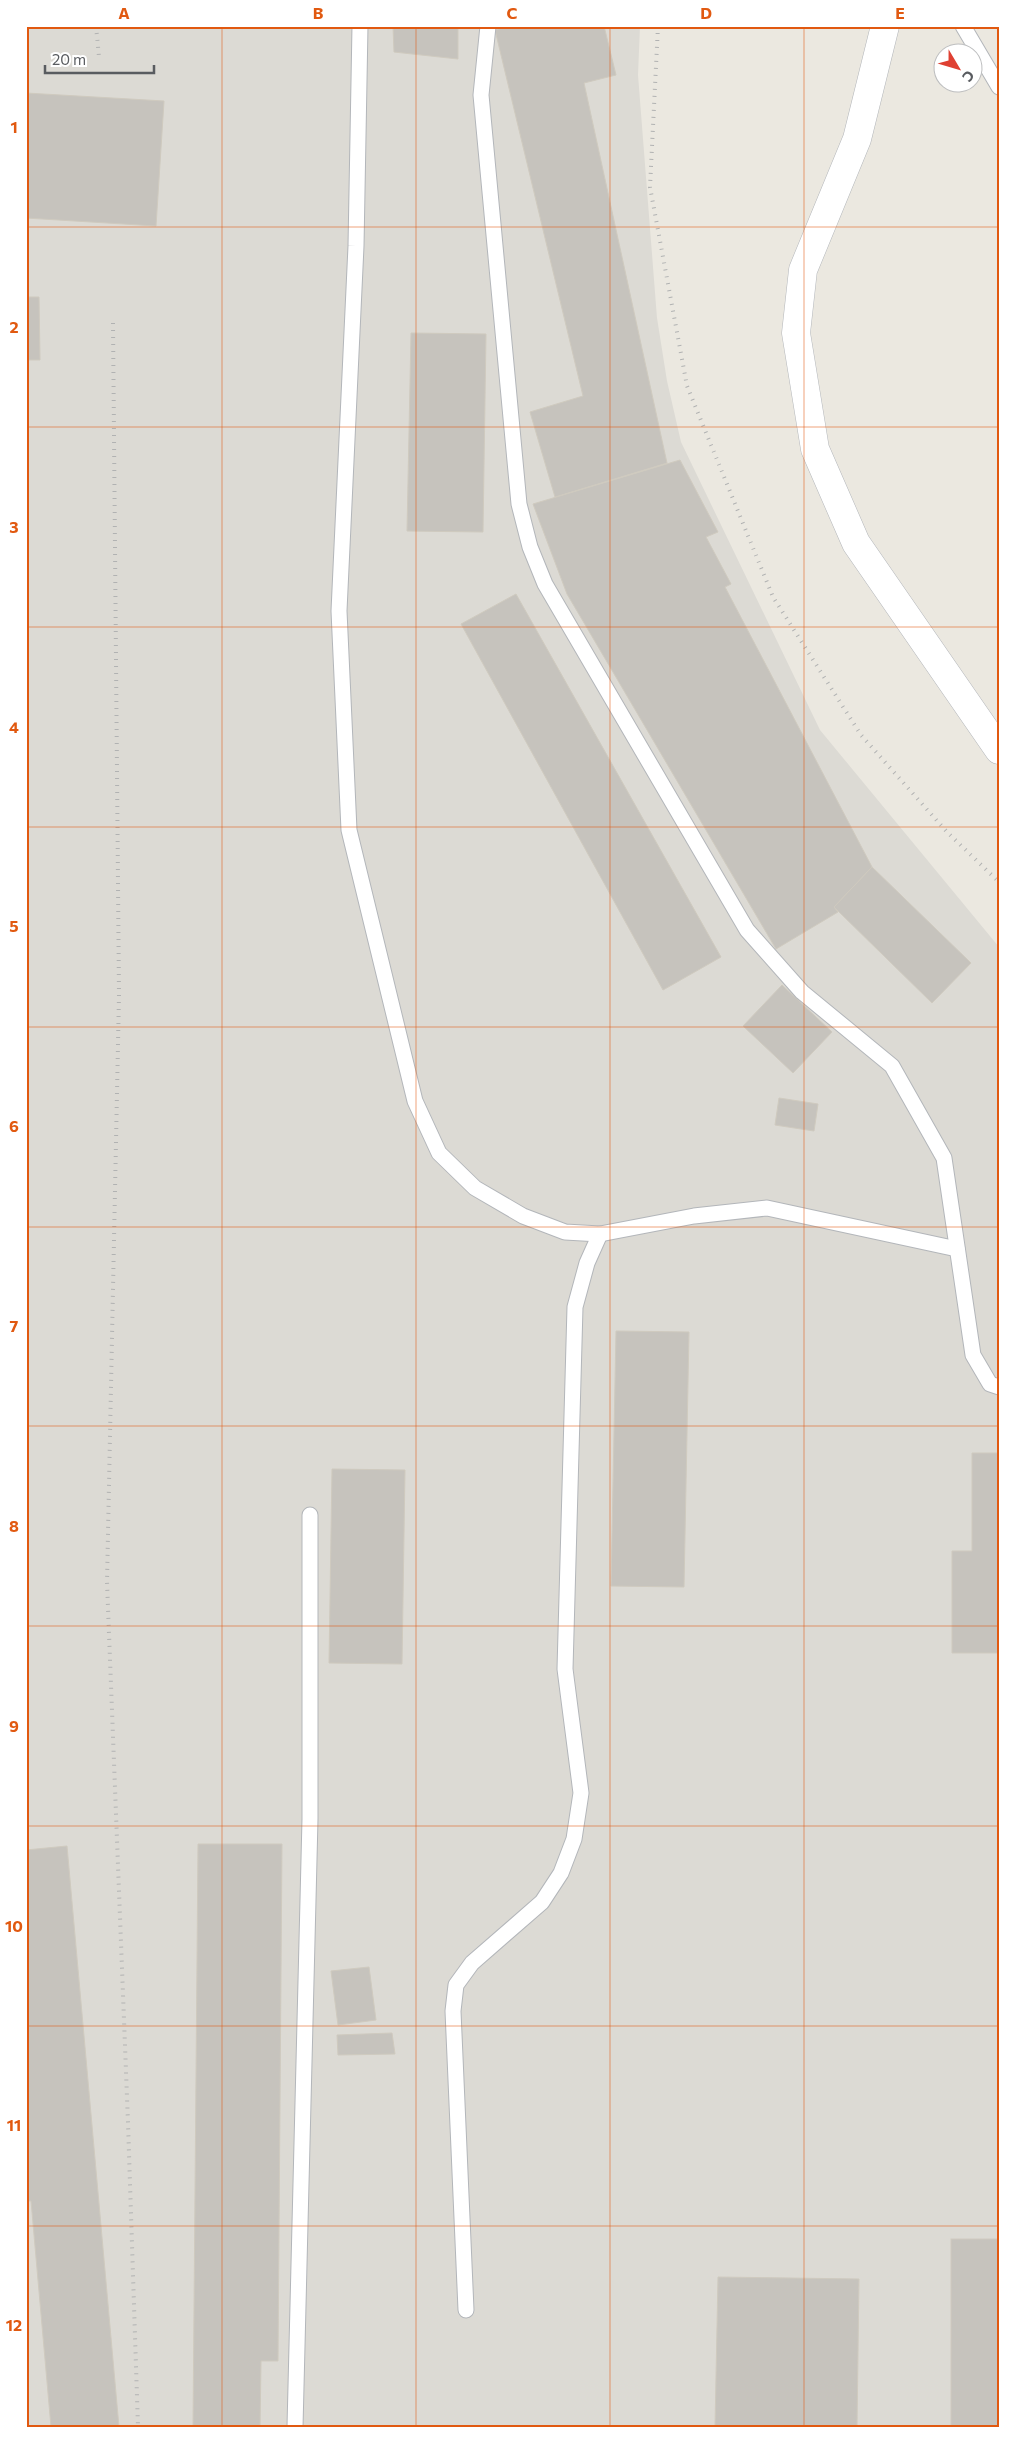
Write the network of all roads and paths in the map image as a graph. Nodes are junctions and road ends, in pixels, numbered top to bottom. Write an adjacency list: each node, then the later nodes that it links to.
1 (360, 26): 7 (lane)
2 (488, 26): 8 (lane)
3 (885, 26): 6 (street)
4 (963, 26): 5 (lane)
5 (999, 87)
6 (999, 750)
7 (600, 1234): 8 (lane); 11 (lane)
8 (957, 1249): 9 (lane)
9 (999, 1387)
10 (310, 1514): 12 (lane)
11 (466, 2310)
12 (295, 2427)

